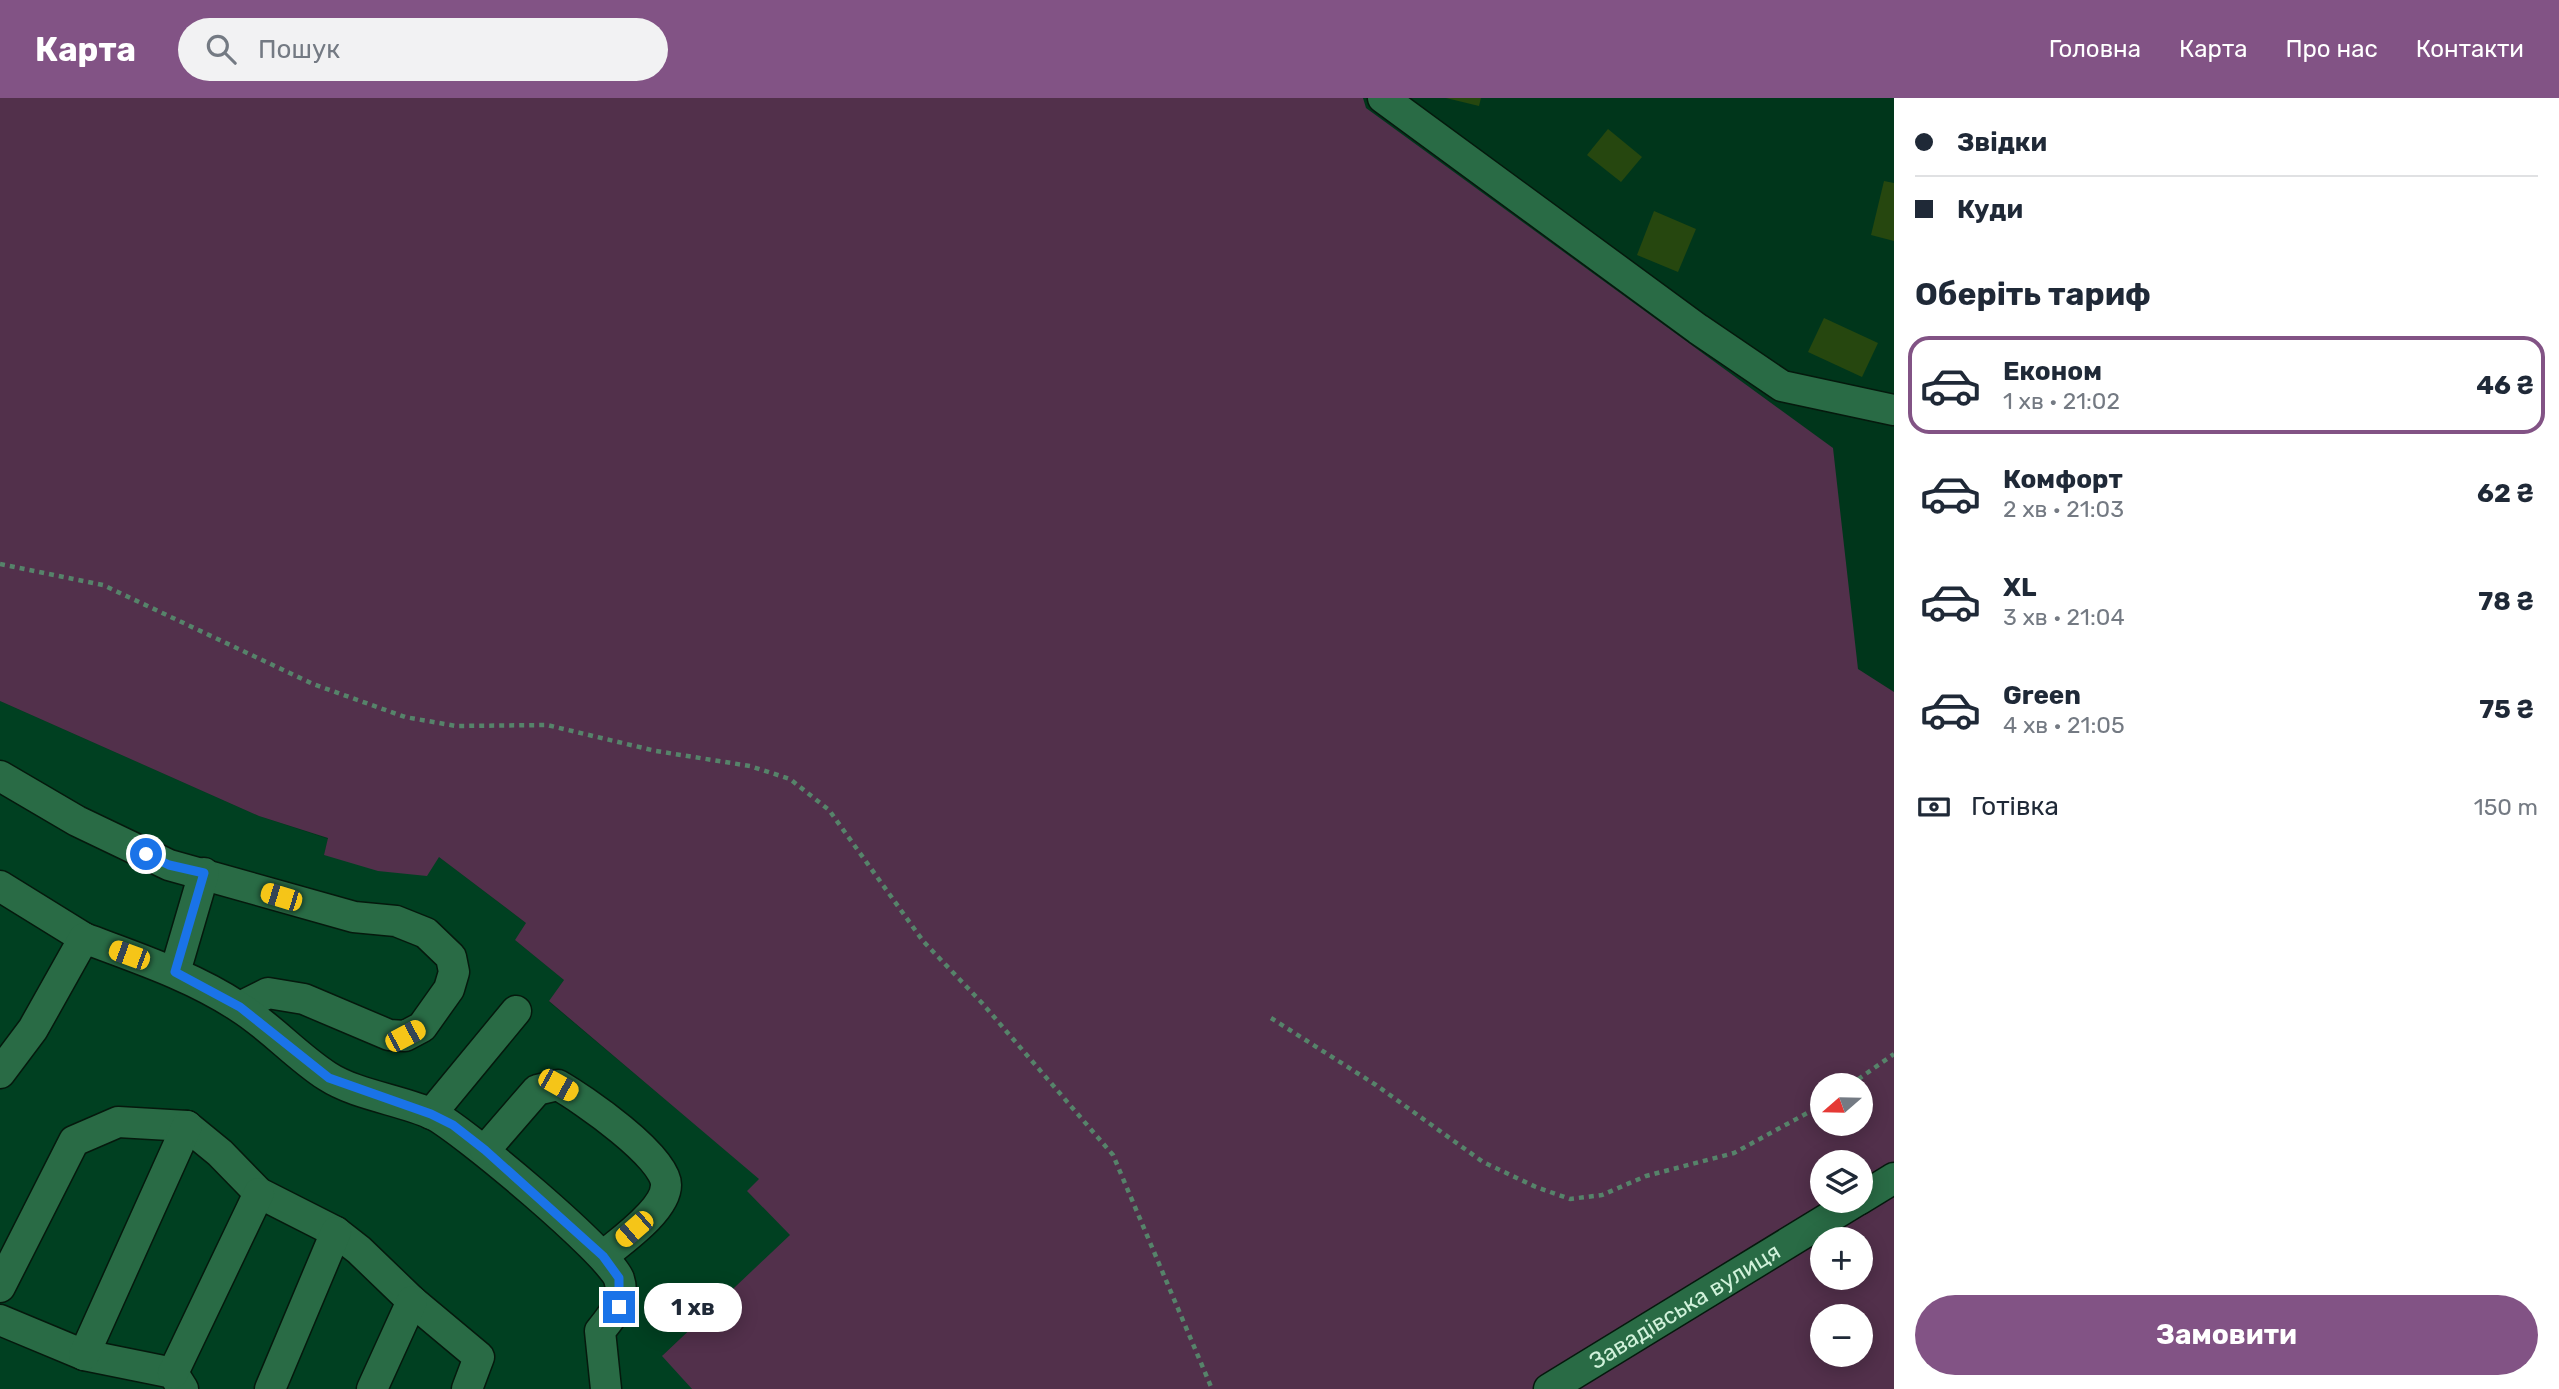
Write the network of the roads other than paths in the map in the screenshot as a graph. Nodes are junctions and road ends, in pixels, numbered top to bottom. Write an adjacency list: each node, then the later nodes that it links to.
1 (1383, 98): 2 (street)
2 (1894, 410)
3 (0, 776): 4 (street)
4 (204, 873): 7 (street); 8 (street)
5 (0, 886): 6 (street)
6 (84, 938): 7 (street); 10 (street)
7 (175, 972): 8 (street)
8 (240, 1007): 11 (street)
9 (516, 1011): 11 (street)
10 (0, 1073)
11 (431, 1114): 13 (street)
12 (187, 1126): 16 (street); 20 (street); 23 (street)
13 (485, 1150): 19 (street); 19 (street)
14 (1894, 1178): 15 (street, Завадівська вулиця)
15 (1873, 1191)
16 (259, 1194): 18 (street); 24 (street)
17 (1838, 1213): 29 (street, Завадівська вулиця)
18 (336, 1232): 21 (street); 25 (street)
19 (603, 1256): 28 (street)
20 (0, 1287)
21 (411, 1301): 26 (street); 27 (street)
22 (0, 1320): 23 (street)
23 (84, 1355): 24 (street)
24 (178, 1381)
25 (270, 1389)
26 (373, 1389)
27 (467, 1389)
28 (606, 1389)
29 (1549, 1389)

